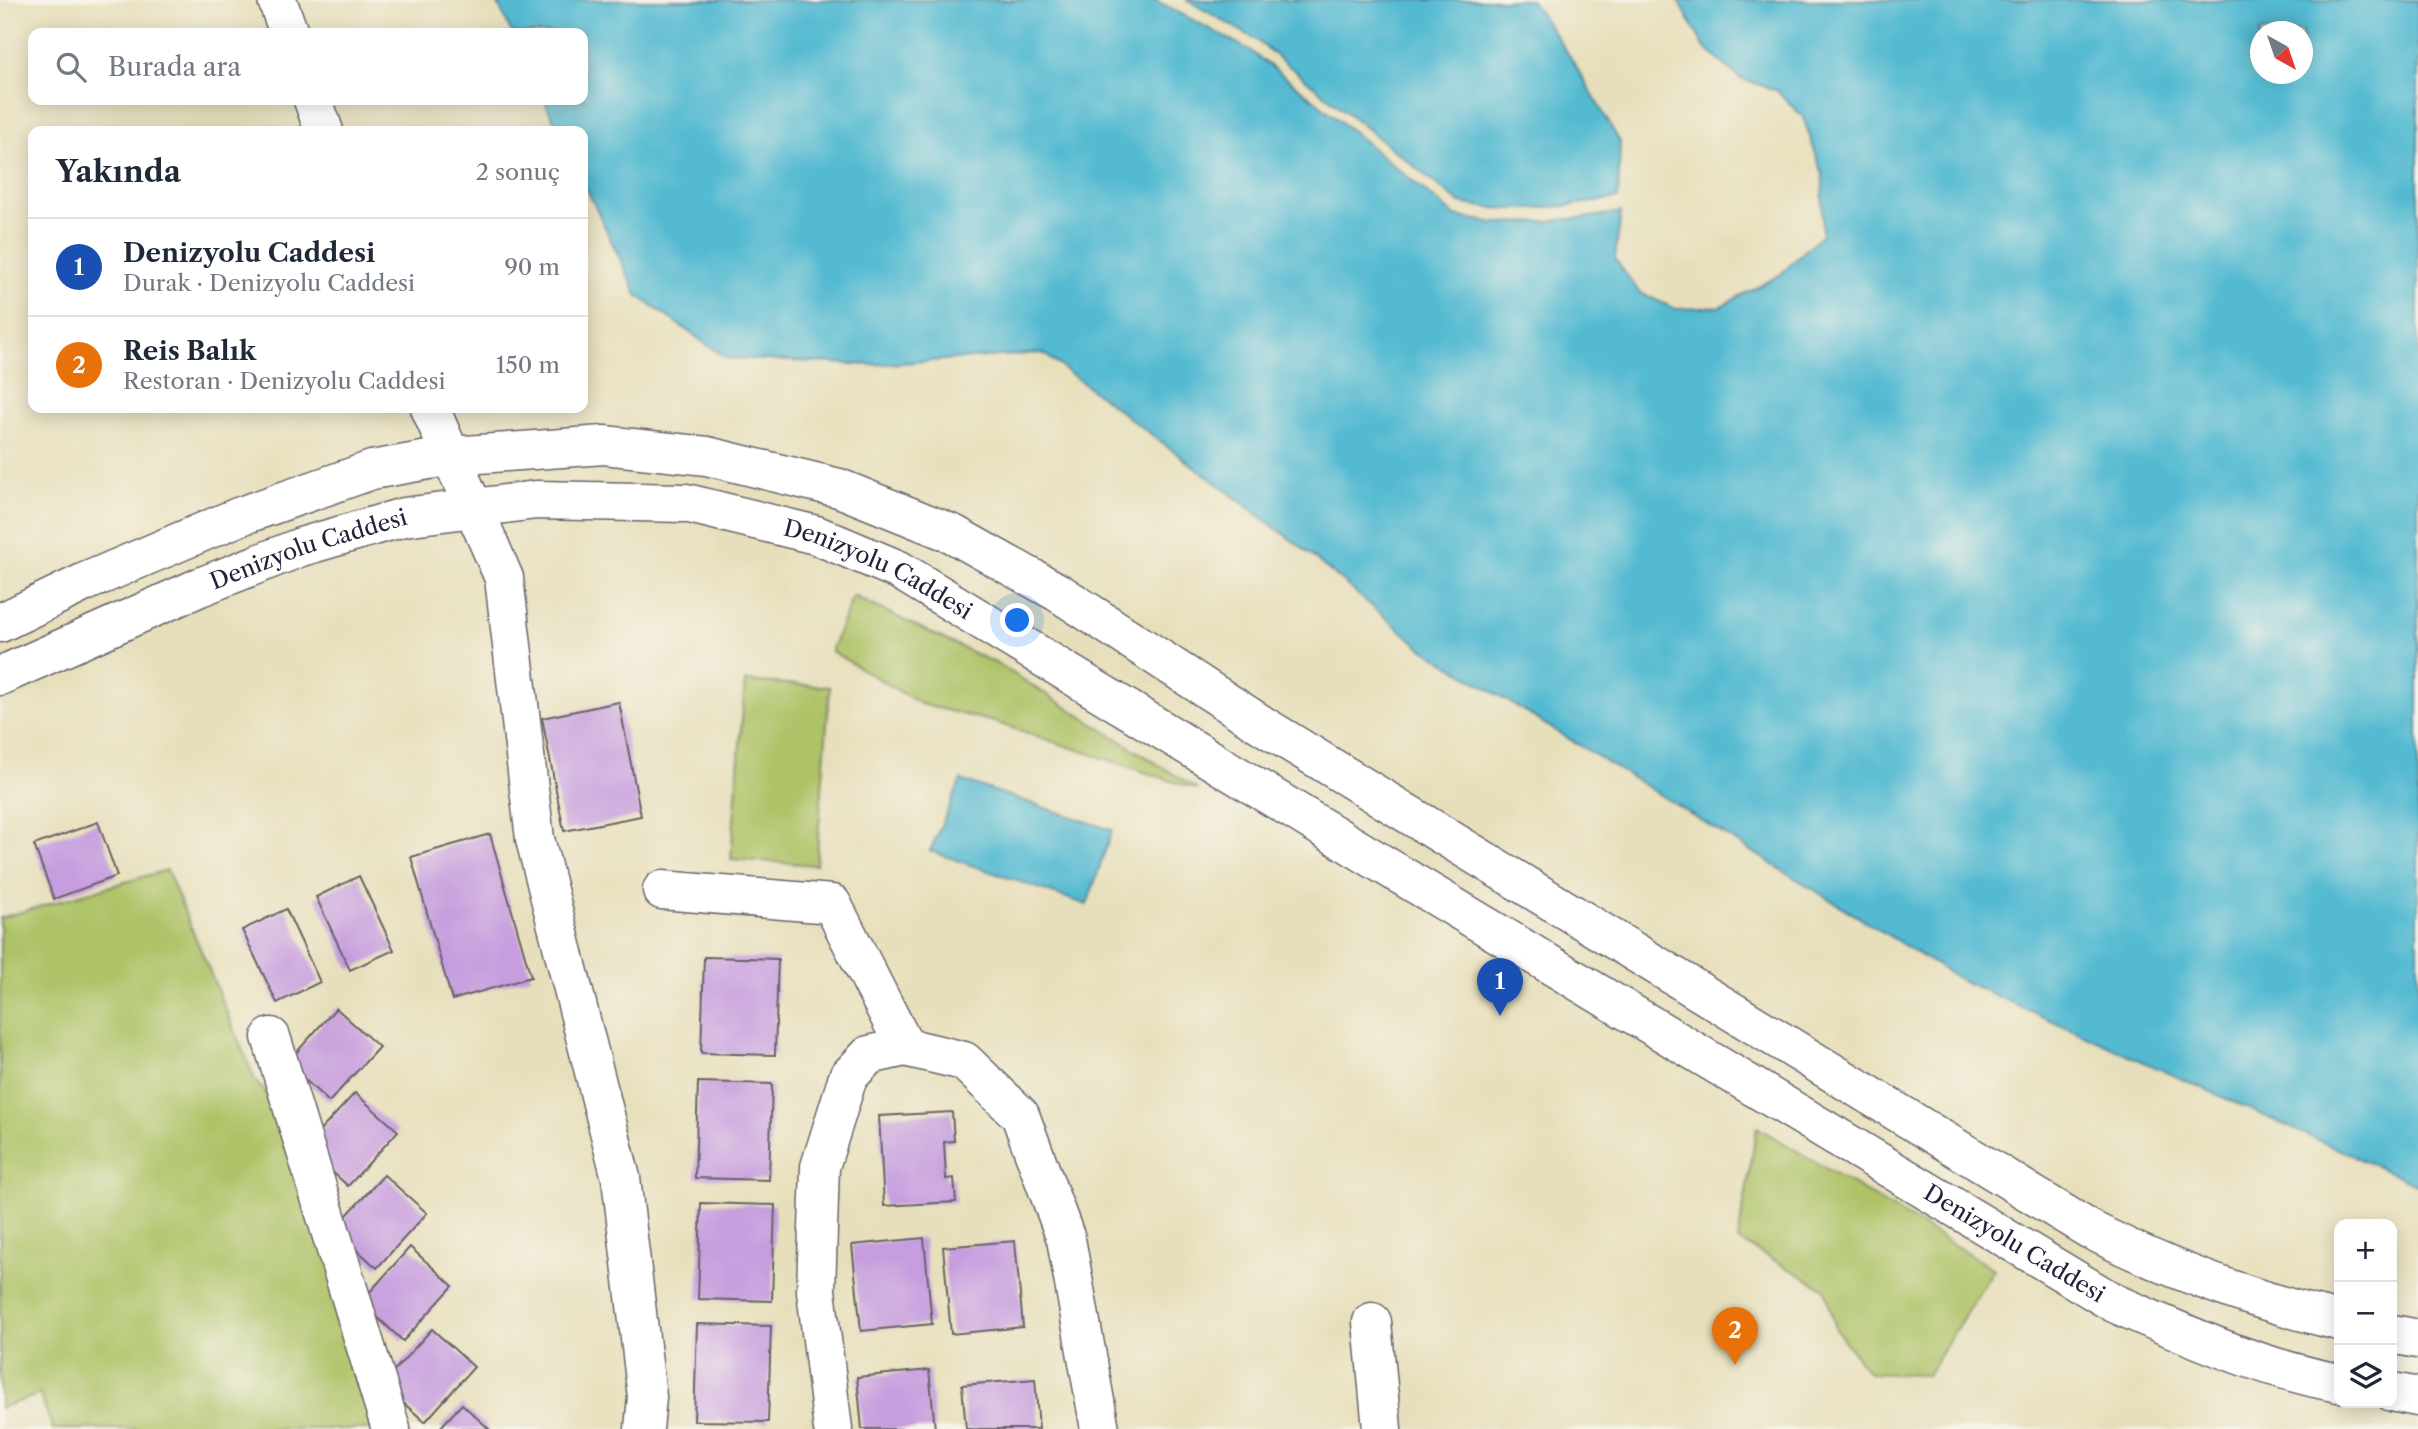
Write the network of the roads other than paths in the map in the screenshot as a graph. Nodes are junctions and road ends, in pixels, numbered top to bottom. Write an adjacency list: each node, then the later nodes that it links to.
1 (277, 0): 2 (street)
2 (287, 28)
3 (315, 105): 4 (street)
4 (322, 126)
5 (432, 413): 6 (street)
6 (451, 456): 7 (street); 8 (street); 13 (street)
7 (475, 508): 9 (street, Denizyolu Caddesi); 17 (street, Denizyolu Caddesi); 21 (street)
8 (0, 623)
9 (0, 676)
10 (662, 890): 12 (street)
11 (271, 1037): 20 (street)
12 (905, 1047): 22 (street); 23 (street)
13 (2334, 1320)
14 (1372, 1322): 24 (street)
15 (2397, 1335): 16 (street)
16 (2418, 1339)
17 (2334, 1382)
18 (2397, 1393): 19 (street)
19 (2418, 1397)
20 (391, 1429)
21 (645, 1429)
22 (833, 1429)
23 (1100, 1429)
24 (1382, 1429)

